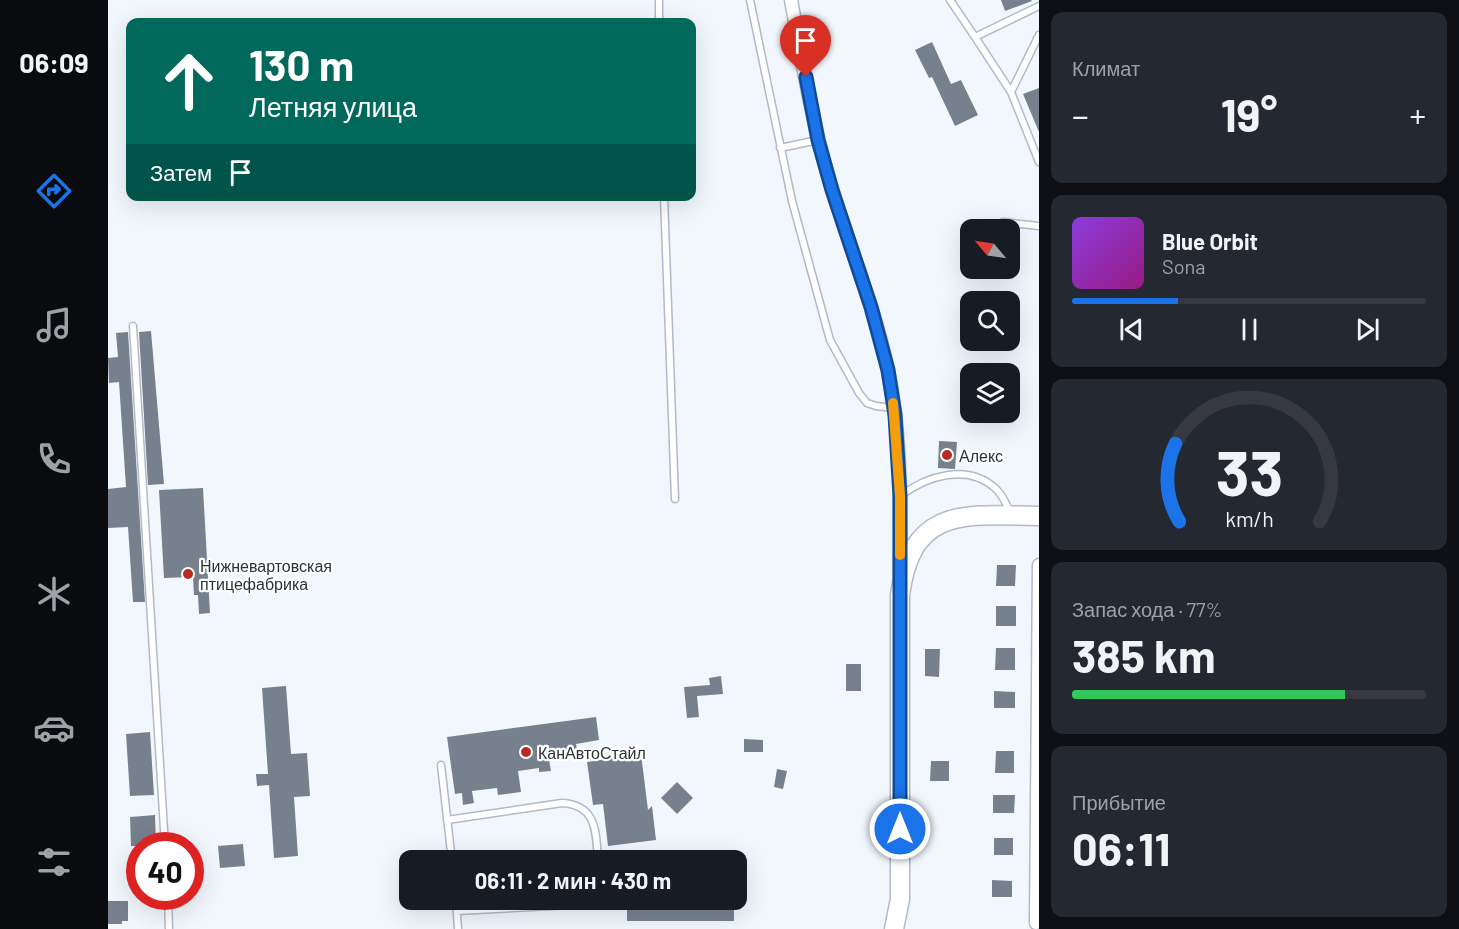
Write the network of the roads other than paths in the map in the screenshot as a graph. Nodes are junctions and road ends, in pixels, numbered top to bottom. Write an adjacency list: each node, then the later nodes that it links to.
1 (658, 0): 6 (lane)
2 (750, 0): 11 (lane)
3 (791, 0): 10 (street)
4 (950, 0): 8 (lane)
5 (1039, 6): 8 (lane)
6 (659, 18)
7 (1039, 35): 9 (lane)
8 (975, 38): 9 (lane)
9 (1011, 92): 12 (lane)
10 (818, 140): 11 (lane); 17 (street)
11 (780, 148): 17 (lane)
12 (1039, 162)
13 (664, 201): 19 (lane)
14 (1020, 224): 15 (lane)
15 (1039, 226)
16 (133, 326): 26 (lane)
17 (894, 408): 18 (street)
18 (900, 496): 20 (lane); 23 (street)
19 (675, 499)
20 (1012, 516): 21 (street); 23 (street)
21 (1039, 516)
22 (1039, 565): 32 (street)
23 (900, 595): 35 (street)
24 (441, 765): 25 (lane)
25 (447, 820): 27 (lane); 28 (lane)
26 (164, 832)
27 (451, 850)
28 (597, 850)
29 (168, 910): 33 (lane)
30 (476, 910): 31 (lane)
31 (457, 911): 34 (lane)
32 (1035, 924)
33 (169, 929)
34 (458, 929)
35 (894, 929)

